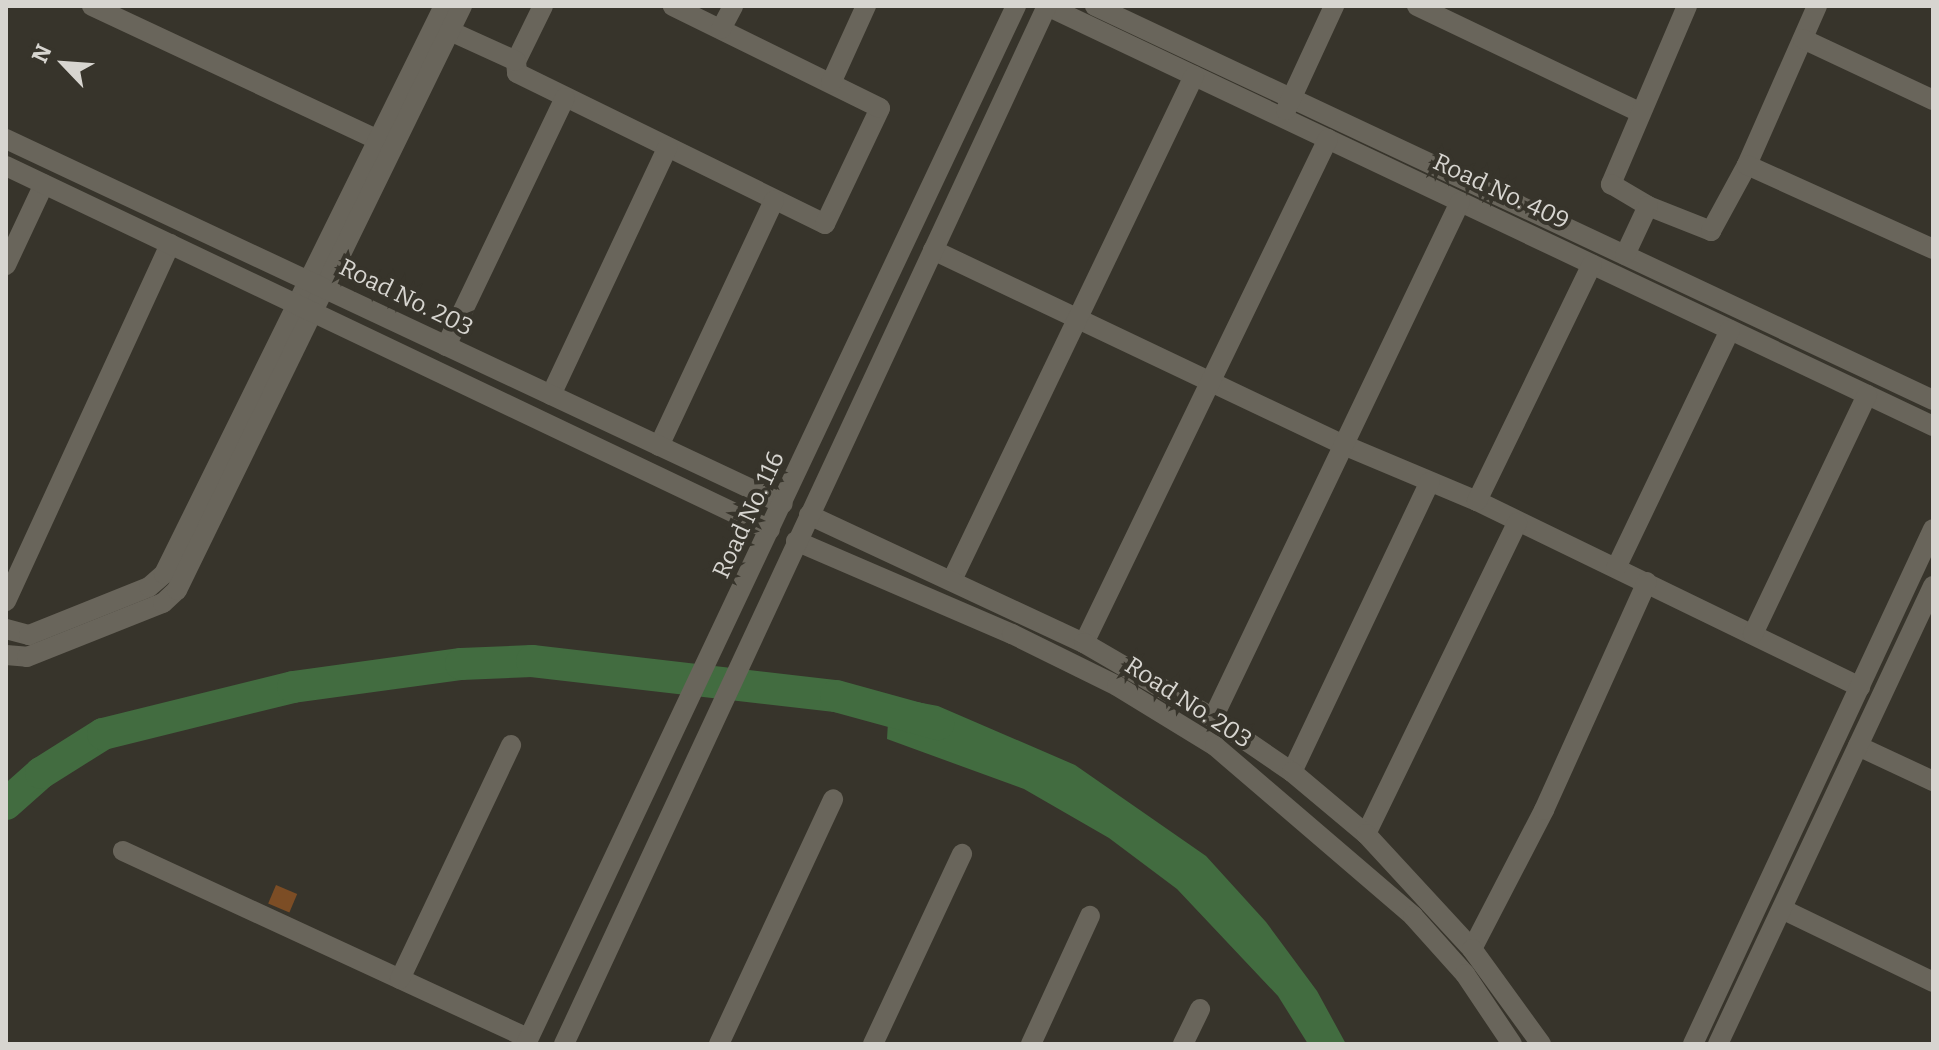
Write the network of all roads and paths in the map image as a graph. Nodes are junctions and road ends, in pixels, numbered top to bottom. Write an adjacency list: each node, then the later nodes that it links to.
1 (92, 6): 27 (street)
2 (447, 6): 15 (street); 27 (street)
3 (543, 6): 17 (street)
4 (673, 6): 14 (street)
5 (733, 6): 14 (street)
6 (866, 6): 19 (street)
7 (1016, 6): 55 (street, Road No. 116)
8 (1047, 6): 18 (street, Road No. 409); 37 (street)
9 (1095, 6): 21 (street, Road No. 409)
10 (1334, 6): 21 (street)
11 (1417, 6): 23 (street)
12 (1687, 6): 23 (street)
13 (1817, 6): 16 (street)
14 (721, 29): 19 (street)
15 (450, 31): 17 (street); 41 (street)
16 (1803, 39): 22 (street); 29 (street)
17 (516, 61): 20 (street)
18 (1194, 76): 24 (street, Road No. 409); 43 (street)
19 (831, 83): 32 (street)
20 (565, 98): 28 (street); 45 (street)
21 (1291, 98): 24 (street); 38 (street, Road No. 409)
22 (1933, 100)
23 (1641, 113): 34 (street)
24 (1282, 117): 26 (street, Road No. 409)
25 (6, 139): 41 (street, Road No. 203)
26 (1328, 139): 33 (street, Road No. 409); 46 (street)
27 (380, 141): 41 (street)
28 (667, 148): 32 (street); 47 (street)
29 (1747, 165): 34 (street); 36 (street)
30 (6, 166): 31 (street)
31 (44, 184): 35 (street); 40 (street)
32 (774, 201): 51 (street)
33 (1460, 202): 39 (street, Road No. 409); 52 (street)
34 (1648, 206): 38 (street)
35 (170, 244): 42 (street); 65 (street)
36 (1933, 249)
37 (933, 250): 43 (street); 56 (street)
38 (1625, 255): 49 (street, Road No. 409)
39 (1592, 264): 44 (street, Road No. 409); 54 (street)
40 (6, 265)
41 (318, 285): 42 (street); 45 (street, Road No. 203)
42 (304, 309): 59 (street); 66 (street); 69 (street)
43 (1076, 315): 46 (street); 62 (street)
44 (1730, 330): 48 (street, Road No. 409); 61 (street)
45 (446, 346): 47 (street, Road No. 203)
46 (1212, 378): 52 (street); 68 (street)
47 (551, 395): 51 (street, Road No. 203)
48 (1867, 395): 50 (street, Road No. 409); 67 (street)
49 (1933, 400)
50 (1933, 426)
51 (659, 446): 55 (street, Road No. 203)
52 (1346, 446): 53 (street); 71 (street)
53 (1430, 482): 54 (street); 74 (street)
54 (1477, 501): 57 (street)
55 (783, 504): 59 (street, Road No. 116)
56 (809, 515): 60 (street); 62 (street)
57 (1517, 523): 61 (street); 77 (street)
58 (1933, 529): 70 (street)
59 (770, 530): 86 (street, Road No. 116)
60 (796, 541): 87 (street); 92 (street, Road No. 203)
61 (1616, 568): 63 (street)
62 (953, 578): 68 (street)
63 (1647, 582): 67 (street); 82 (street)
64 (1933, 586): 73 (street)
65 (6, 601)
66 (6, 629)
67 (1753, 634): 70 (street)
68 (1084, 643): 71 (street)
69 (6, 655)
70 (1860, 687): 94 (street)
71 (1213, 718): 74 (street)
72 (511, 745): 83 (street)
73 (1858, 746): 75 (street); 80 (street)
74 (1292, 772): 77 (street)
75 (1933, 781)
76 (833, 799): 88 (street)
77 (1366, 834): 82 (street)
78 (123, 851): 83 (street)
79 (962, 854): 89 (street)
80 (1782, 909): 84 (street); 95 (street)
81 (1090, 916): 90 (street)
82 (1472, 949): 93 (street)
83 (400, 979): 86 (street)
84 (1933, 982)
85 (1200, 1009): 91 (street)
86 (527, 1041)
87 (564, 1044)
88 (719, 1044)
89 (873, 1044)
90 (1031, 1044)
91 (1183, 1044)
92 (1512, 1044)
93 (1541, 1044)
94 (1693, 1044)
95 (1718, 1044)

